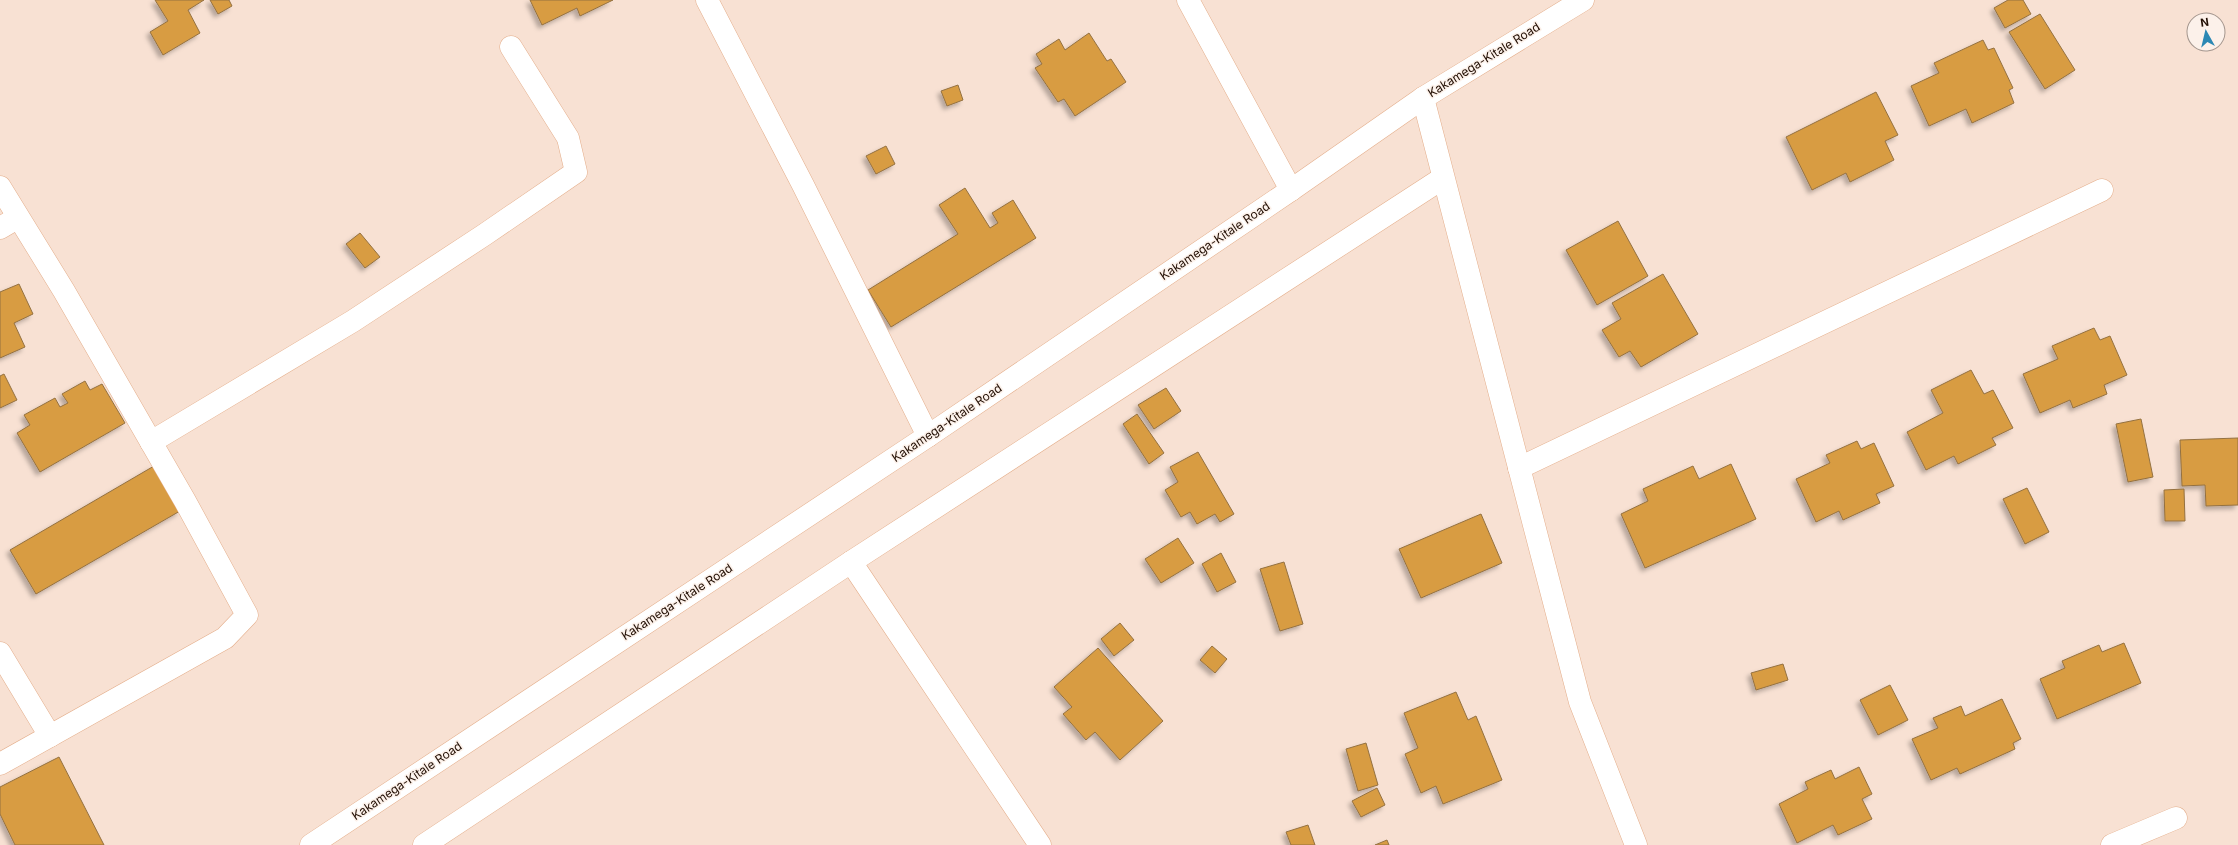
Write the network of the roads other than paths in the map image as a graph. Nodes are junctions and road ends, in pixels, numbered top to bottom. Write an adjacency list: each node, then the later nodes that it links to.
1 (707, 0): 11 (main road)
2 (1188, 0): 8 (main road)
3 (1583, 0): 5 (main road, Kakamega-Kitale Road)
4 (511, 47): 12 (main road)
5 (1423, 98): 6 (main road); 8 (main road, Kakamega-Kitale Road)
6 (1443, 178): 13 (main road); 14 (main road)
7 (0, 187): 10 (main road)
8 (1291, 190): 11 (main road, Kakamega-Kitale Road)
9 (2102, 190): 13 (main road)
10 (9, 223): 12 (main road)
11 (928, 436): 19 (main road, Kakamega-Kitale Road)
12 (151, 442): 16 (main road)
13 (1519, 468): 22 (main road)
14 (851, 562): 20 (main road); 21 (main road)
15 (0, 653): 16 (main road)
16 (50, 736): 17 (main road)
17 (0, 764)
18 (2176, 818): 23 (main road)
19 (311, 845)
20 (424, 845)
21 (1040, 845)
22 (1636, 845)
23 (2112, 845)

